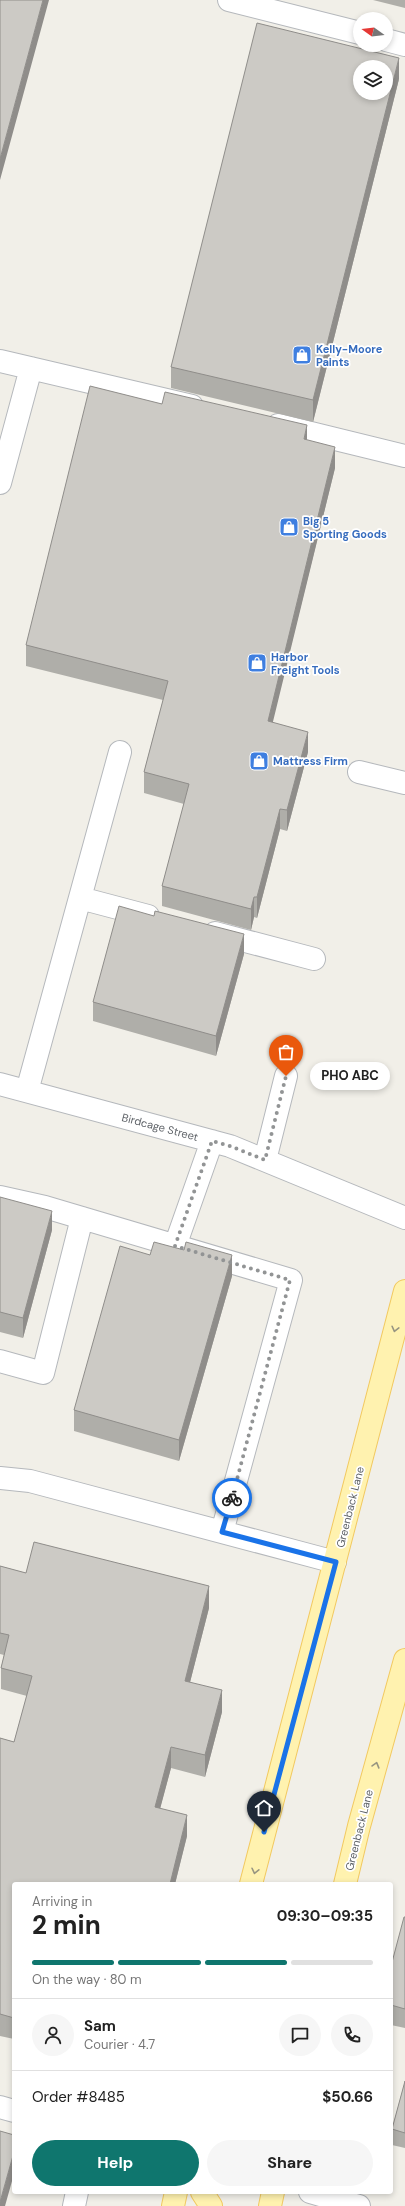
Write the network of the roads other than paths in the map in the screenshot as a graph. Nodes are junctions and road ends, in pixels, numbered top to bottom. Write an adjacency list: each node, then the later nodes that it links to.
1 (229, 0): 2 (street)
2 (353, 31)
3 (393, 41): 4 (street)
4 (405, 44)
5 (0, 361): 6 (street)
6 (31, 368): 7 (street); 10 (street)
7 (214, 411)
8 (260, 422): 9 (street)
9 (405, 456)
10 (0, 483)
11 (120, 752): 14 (street)
12 (359, 772): 13 (street)
13 (405, 783)
14 (80, 898): 15 (street); 20 (street)
15 (170, 921)
16 (193, 927): 17 (street)
17 (314, 959)
18 (286, 1076): 22 (street)
19 (0, 1084): 20 (street, Birdcage Street)
20 (27, 1091): 21 (street, Birdcage Street)
21 (212, 1141): 22 (street, Birdcage Street); 26 (street)
22 (265, 1160): 25 (street, Birdcage Street)
23 (0, 1197): 24 (street)
24 (82, 1218): 26 (street); 28 (street)
25 (405, 1218)
26 (175, 1246): 30 (street)
27 (405, 1292): 31 (main road, Greenback Lane, one-way to 31)
28 (0, 1361)
29 (0, 1478): 30 (street)
30 (222, 1532): 31 (street)
31 (336, 1562): 33 (main road, Greenback Lane, one-way to 33)
32 (405, 1660): 34 (main road, Greenback Lane, one-way to 32)
33 (252, 1882)
34 (345, 1882)
35 (0, 2107): 36 (street)
36 (12, 2110)
37 (77, 2194): 42 (street)
38 (176, 2194): 43 (main road)
39 (203, 2194): 44 (main road)
40 (273, 2194): 45 (main road)
41 (317, 2194): 46 (street)
42 (74, 2206)
43 (173, 2206)
44 (211, 2206)
45 (270, 2206)
46 (359, 2206)

